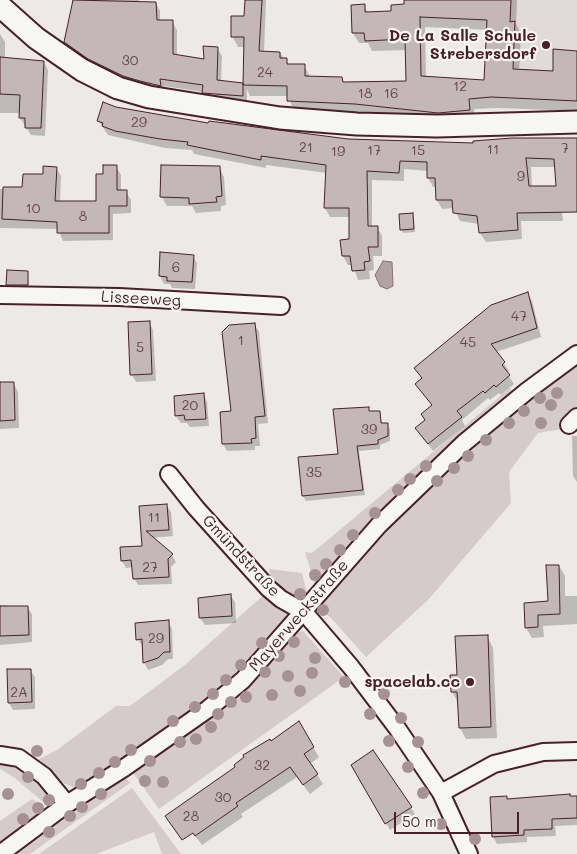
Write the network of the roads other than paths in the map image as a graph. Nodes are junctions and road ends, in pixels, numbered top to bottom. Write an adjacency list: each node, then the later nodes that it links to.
1 (0, 6): 2 (main road)
2 (577, 122)
3 (0, 295): 4 (street, Lisseeweg)
4 (281, 306)
5 (577, 354): 7 (street, Mayerweckstraße)
6 (168, 474): 7 (street, Gmündstraße)
7 (304, 612): 10 (street, Gmündstraße); 11 (street, Mayerweckstraße)
8 (577, 751): 10 (street)
9 (0, 755): 11 (street)
10 (441, 793): 13 (street, Gmündstraße)
11 (67, 804): 12 (street, Mayerweckstraße)
12 (0, 854)
13 (468, 854)

